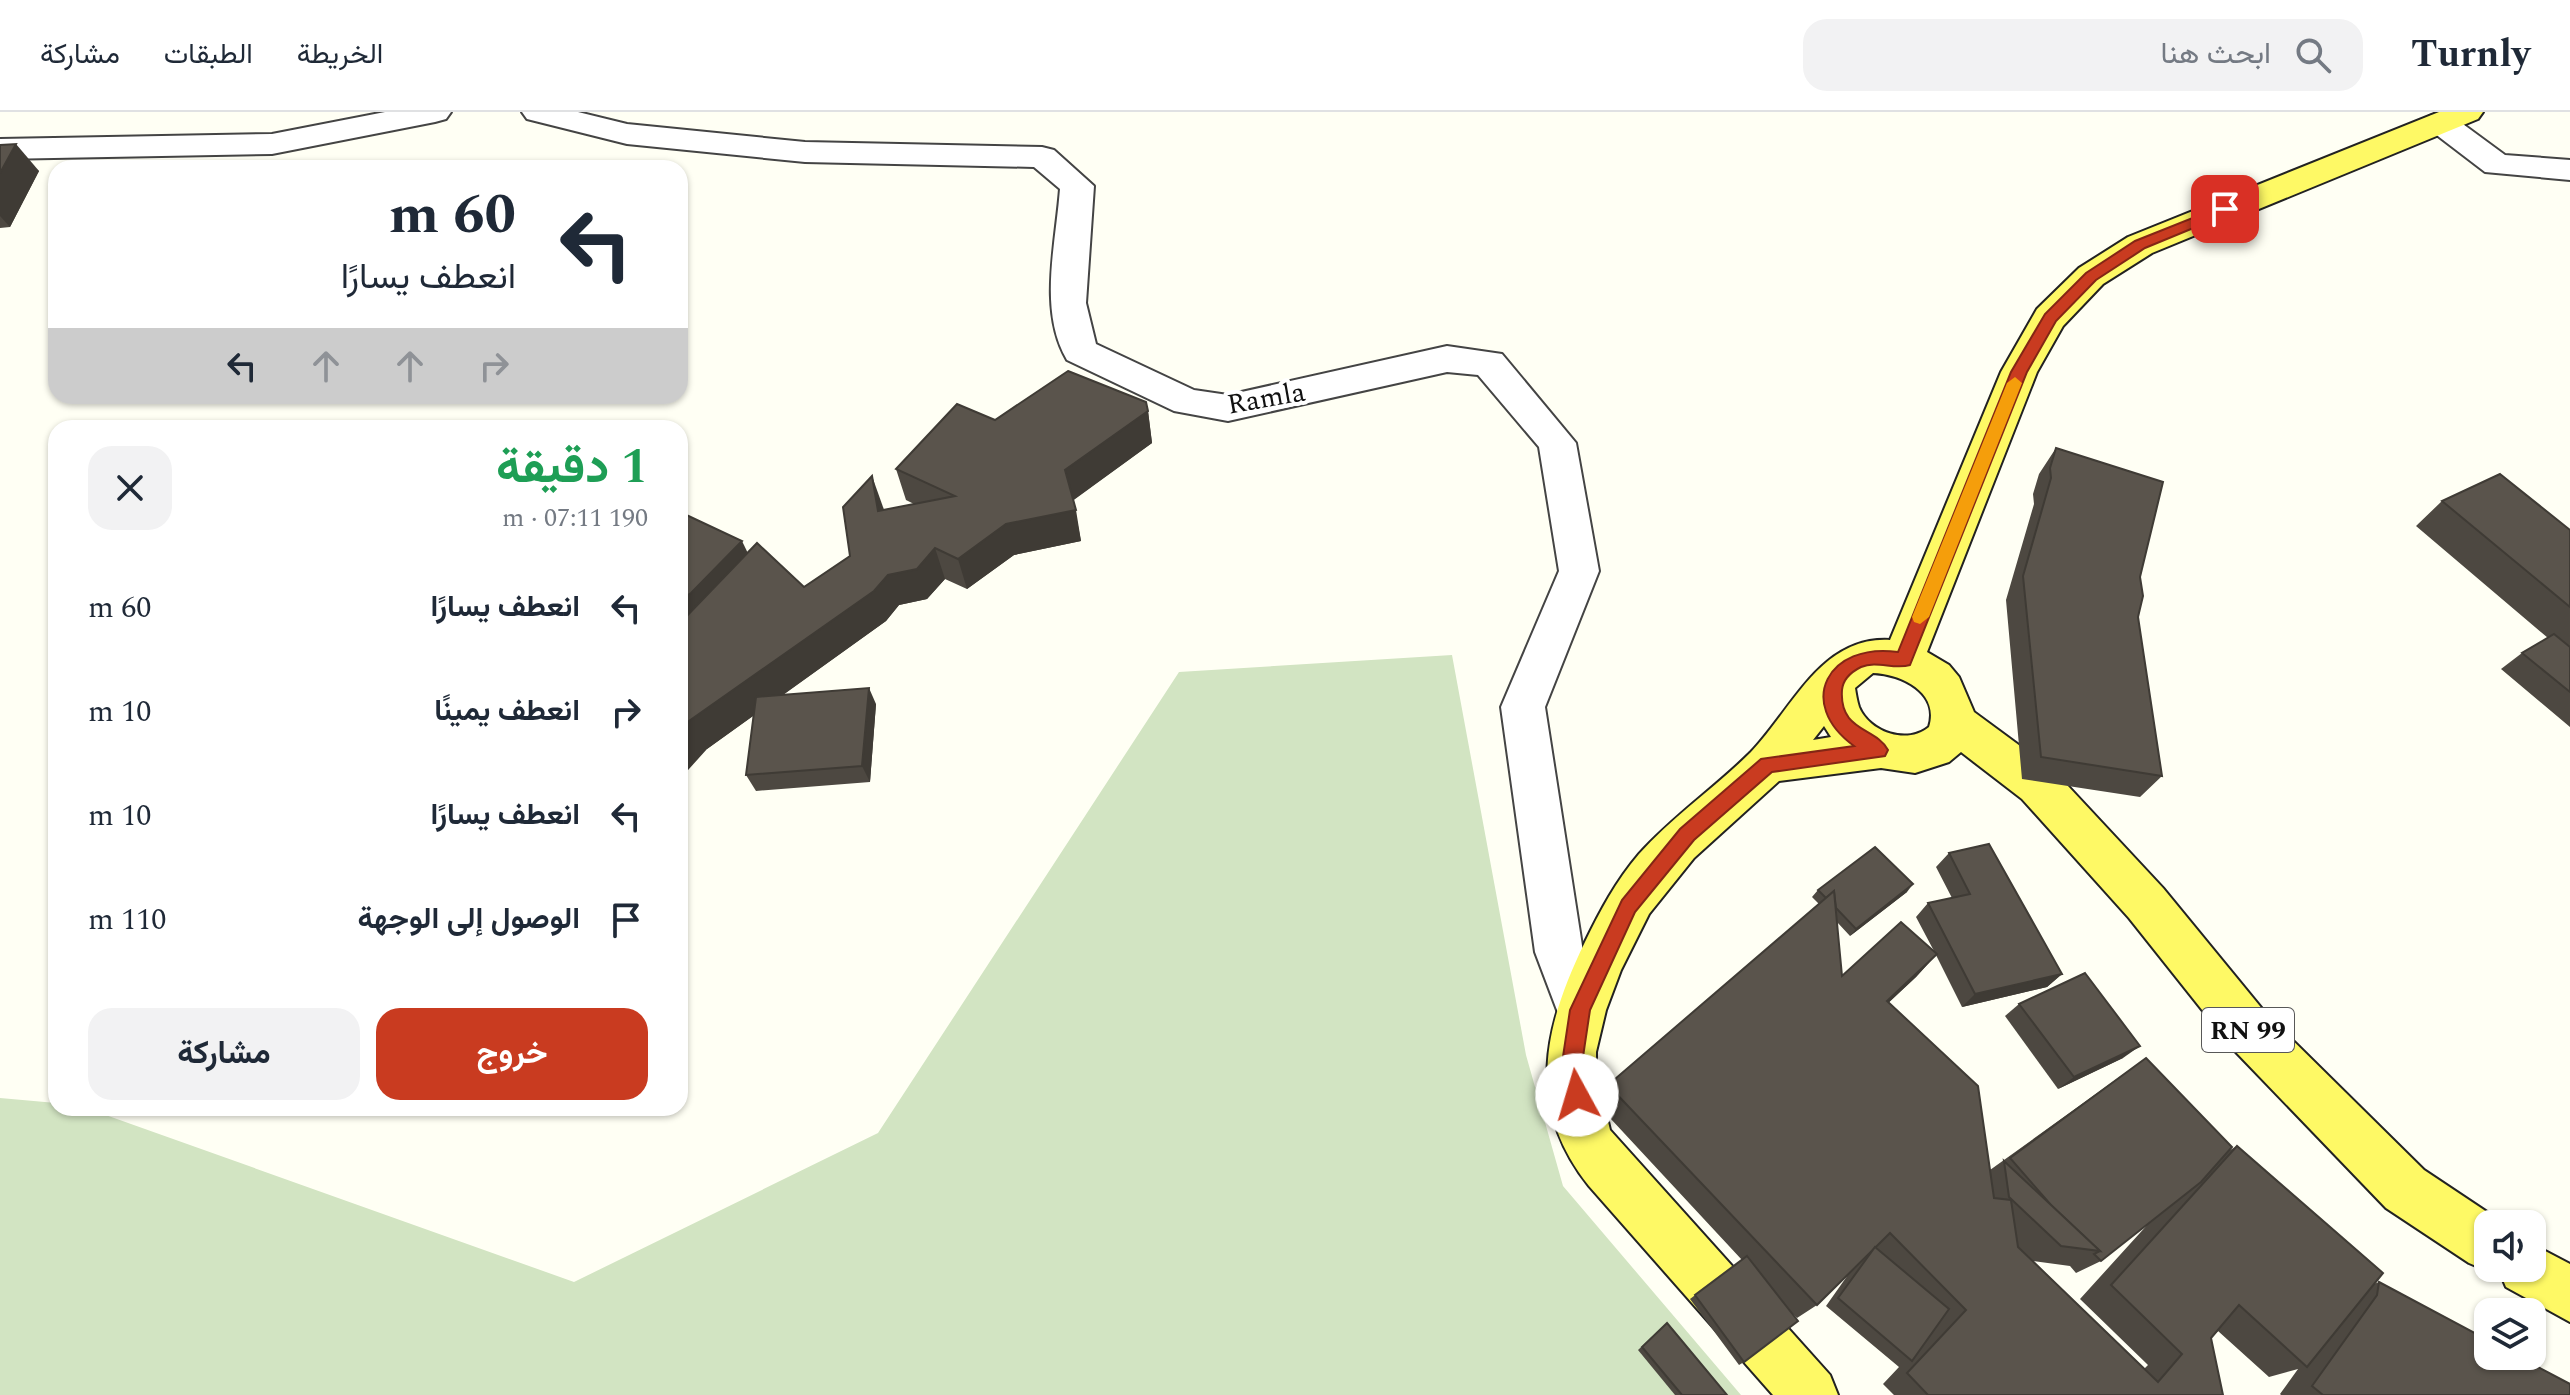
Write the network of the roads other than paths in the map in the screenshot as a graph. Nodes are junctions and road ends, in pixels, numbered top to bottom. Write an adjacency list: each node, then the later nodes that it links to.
1 (286, 112): 5 (street)
2 (435, 112): 5 (street)
3 (538, 112): 13 (street, Ramla)
4 (2454, 117): 7 (street); 8 (main road)
5 (272, 144): 6 (street)
6 (0, 149)
7 (2570, 170)
8 (1903, 660): 9 (main road); 10 (main road)
9 (1833, 685): 11 (main road); 12 (main road)
10 (1940, 737): 11 (main road); 14 (main road, RN 99)
11 (1879, 750): 12 (main road)
12 (1768, 764): 13 (main road)
13 (1580, 1010): 17 (main road)
14 (2474, 1235)
15 (2546, 1281): 16 (main road)
16 (2570, 1295)
17 (1810, 1395)

